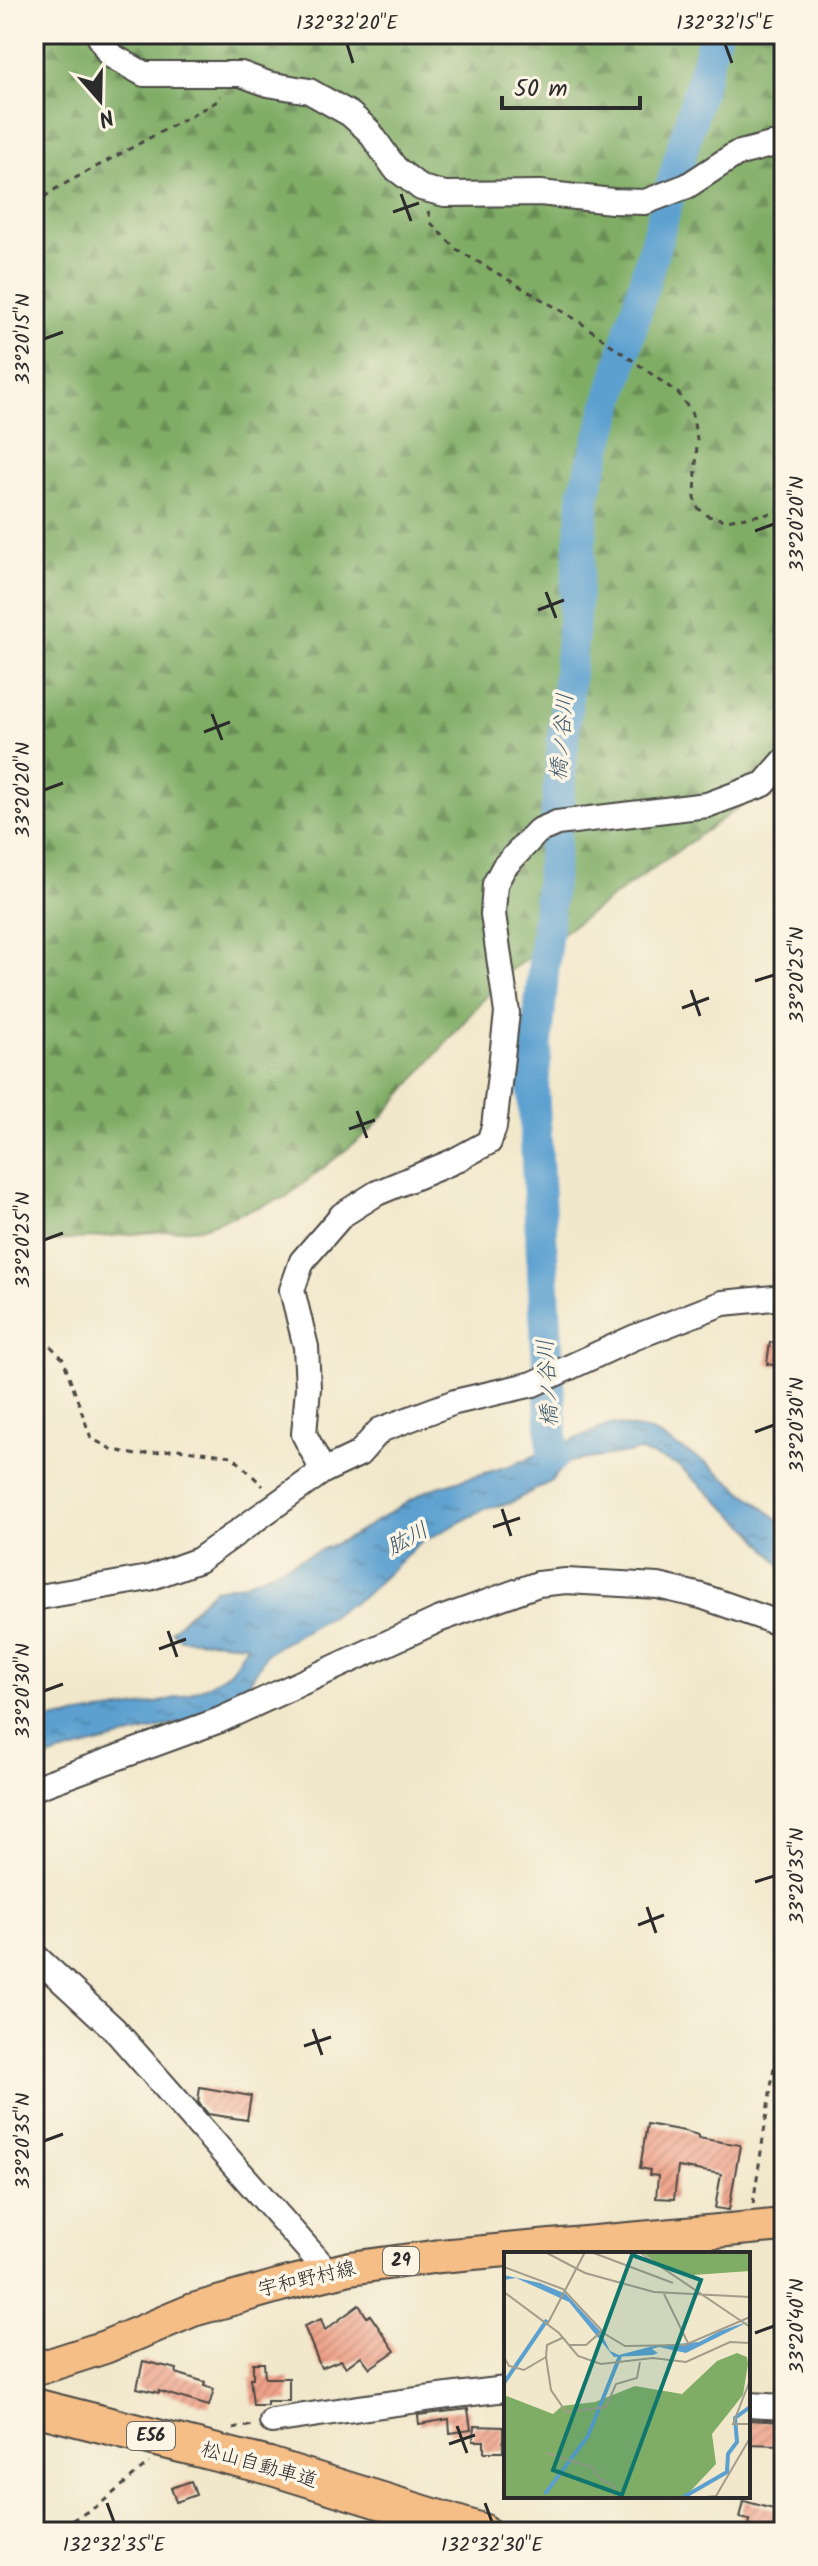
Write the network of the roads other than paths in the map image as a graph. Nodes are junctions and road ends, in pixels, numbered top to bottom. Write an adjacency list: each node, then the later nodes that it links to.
1 (98, 34): 2 (street)
2 (784, 146)
3 (784, 761): 5 (street)
4 (784, 1297): 5 (street)
5 (323, 1471): 6 (street)
6 (34, 1598)
7 (784, 1625): 8 (street)
8 (34, 1788)
9 (34, 1955): 11 (street)
10 (784, 2225): 11 (main road, 宇和野村線 / 29)
11 (329, 2273): 12 (main road, 宇和野村線 / 29)
12 (34, 2370)
13 (504, 2389): 17 (street)
14 (750, 2405): 16 (street)
15 (34, 2407): 18 (highway, 松山自動車道 / E56, bridge)
16 (784, 2407)
17 (272, 2421)
18 (482, 2532)

